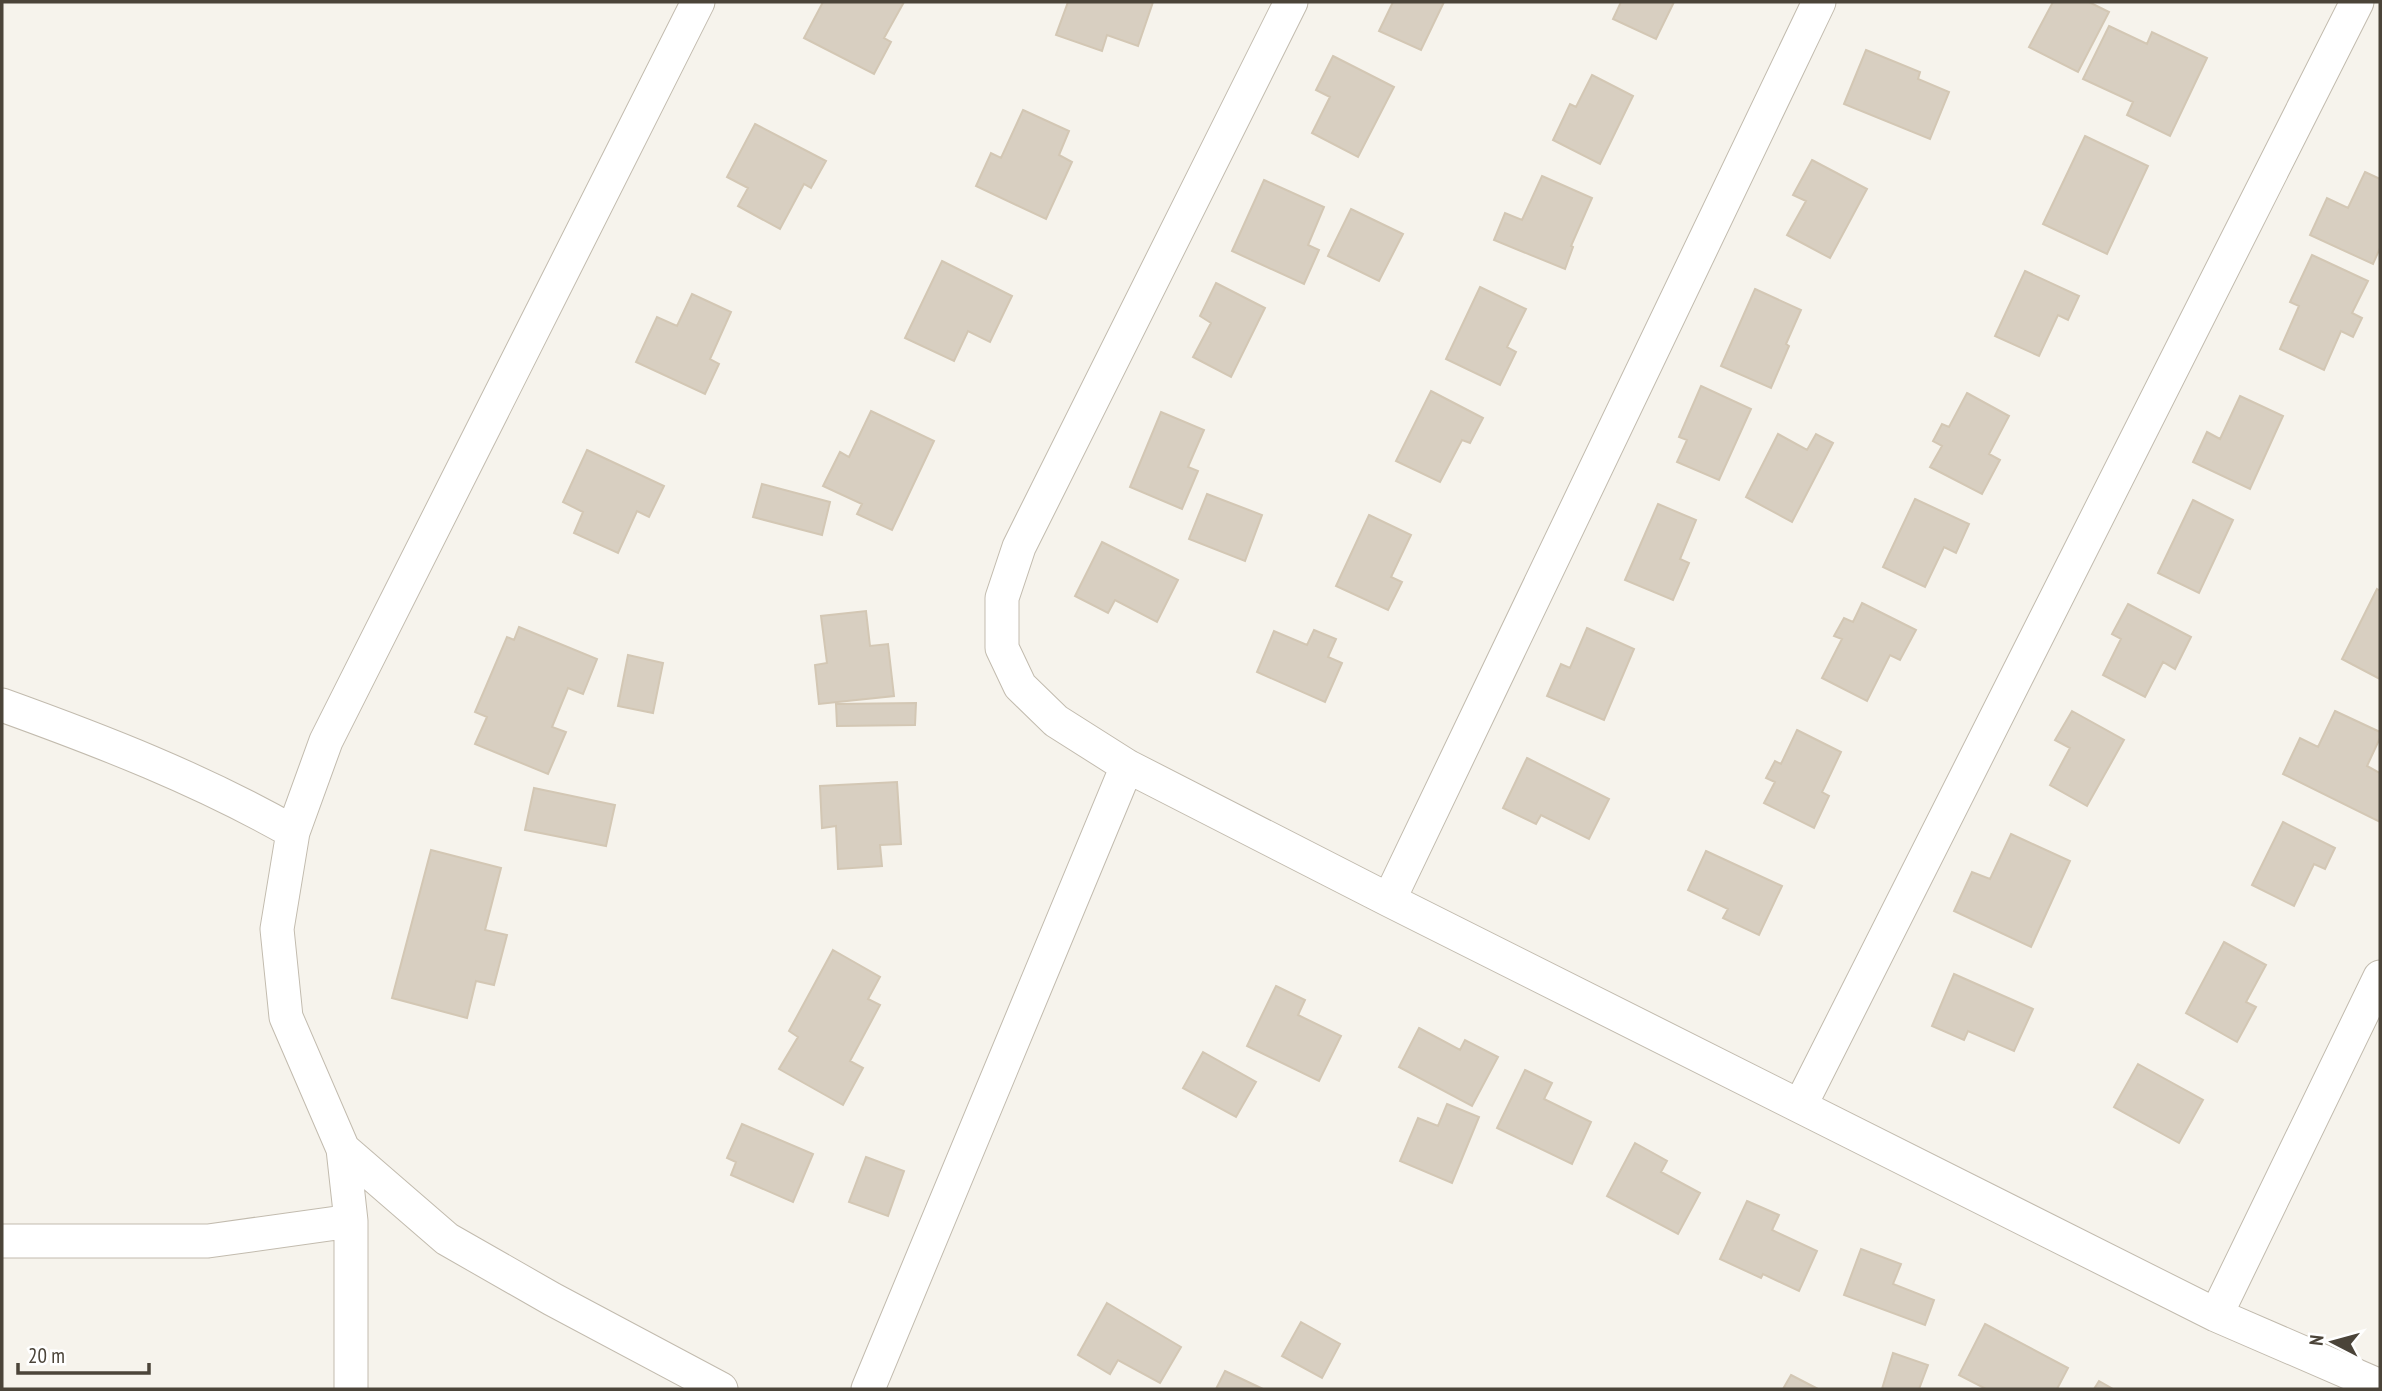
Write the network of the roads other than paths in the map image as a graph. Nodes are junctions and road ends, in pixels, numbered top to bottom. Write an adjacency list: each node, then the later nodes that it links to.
1 (698, 2): 7 (street)
2 (1291, 2): 6 (street)
3 (1819, 2): 8 (street)
4 (2357, 2): 10 (street)
5 (2, 705): 7 (street)
6 (1127, 766): 8 (street); 18 (street)
7 (293, 832): 11 (street)
8 (1389, 900): 10 (street)
9 (2380, 977): 14 (street)
10 (1800, 1106): 14 (street)
11 (343, 1149): 12 (street); 17 (street)
12 (351, 1221): 13 (street); 16 (street)
13 (2, 1241)
14 (2216, 1315): 15 (street)
15 (2380, 1386)
16 (351, 1389)
17 (721, 1389)
18 (868, 1389)

